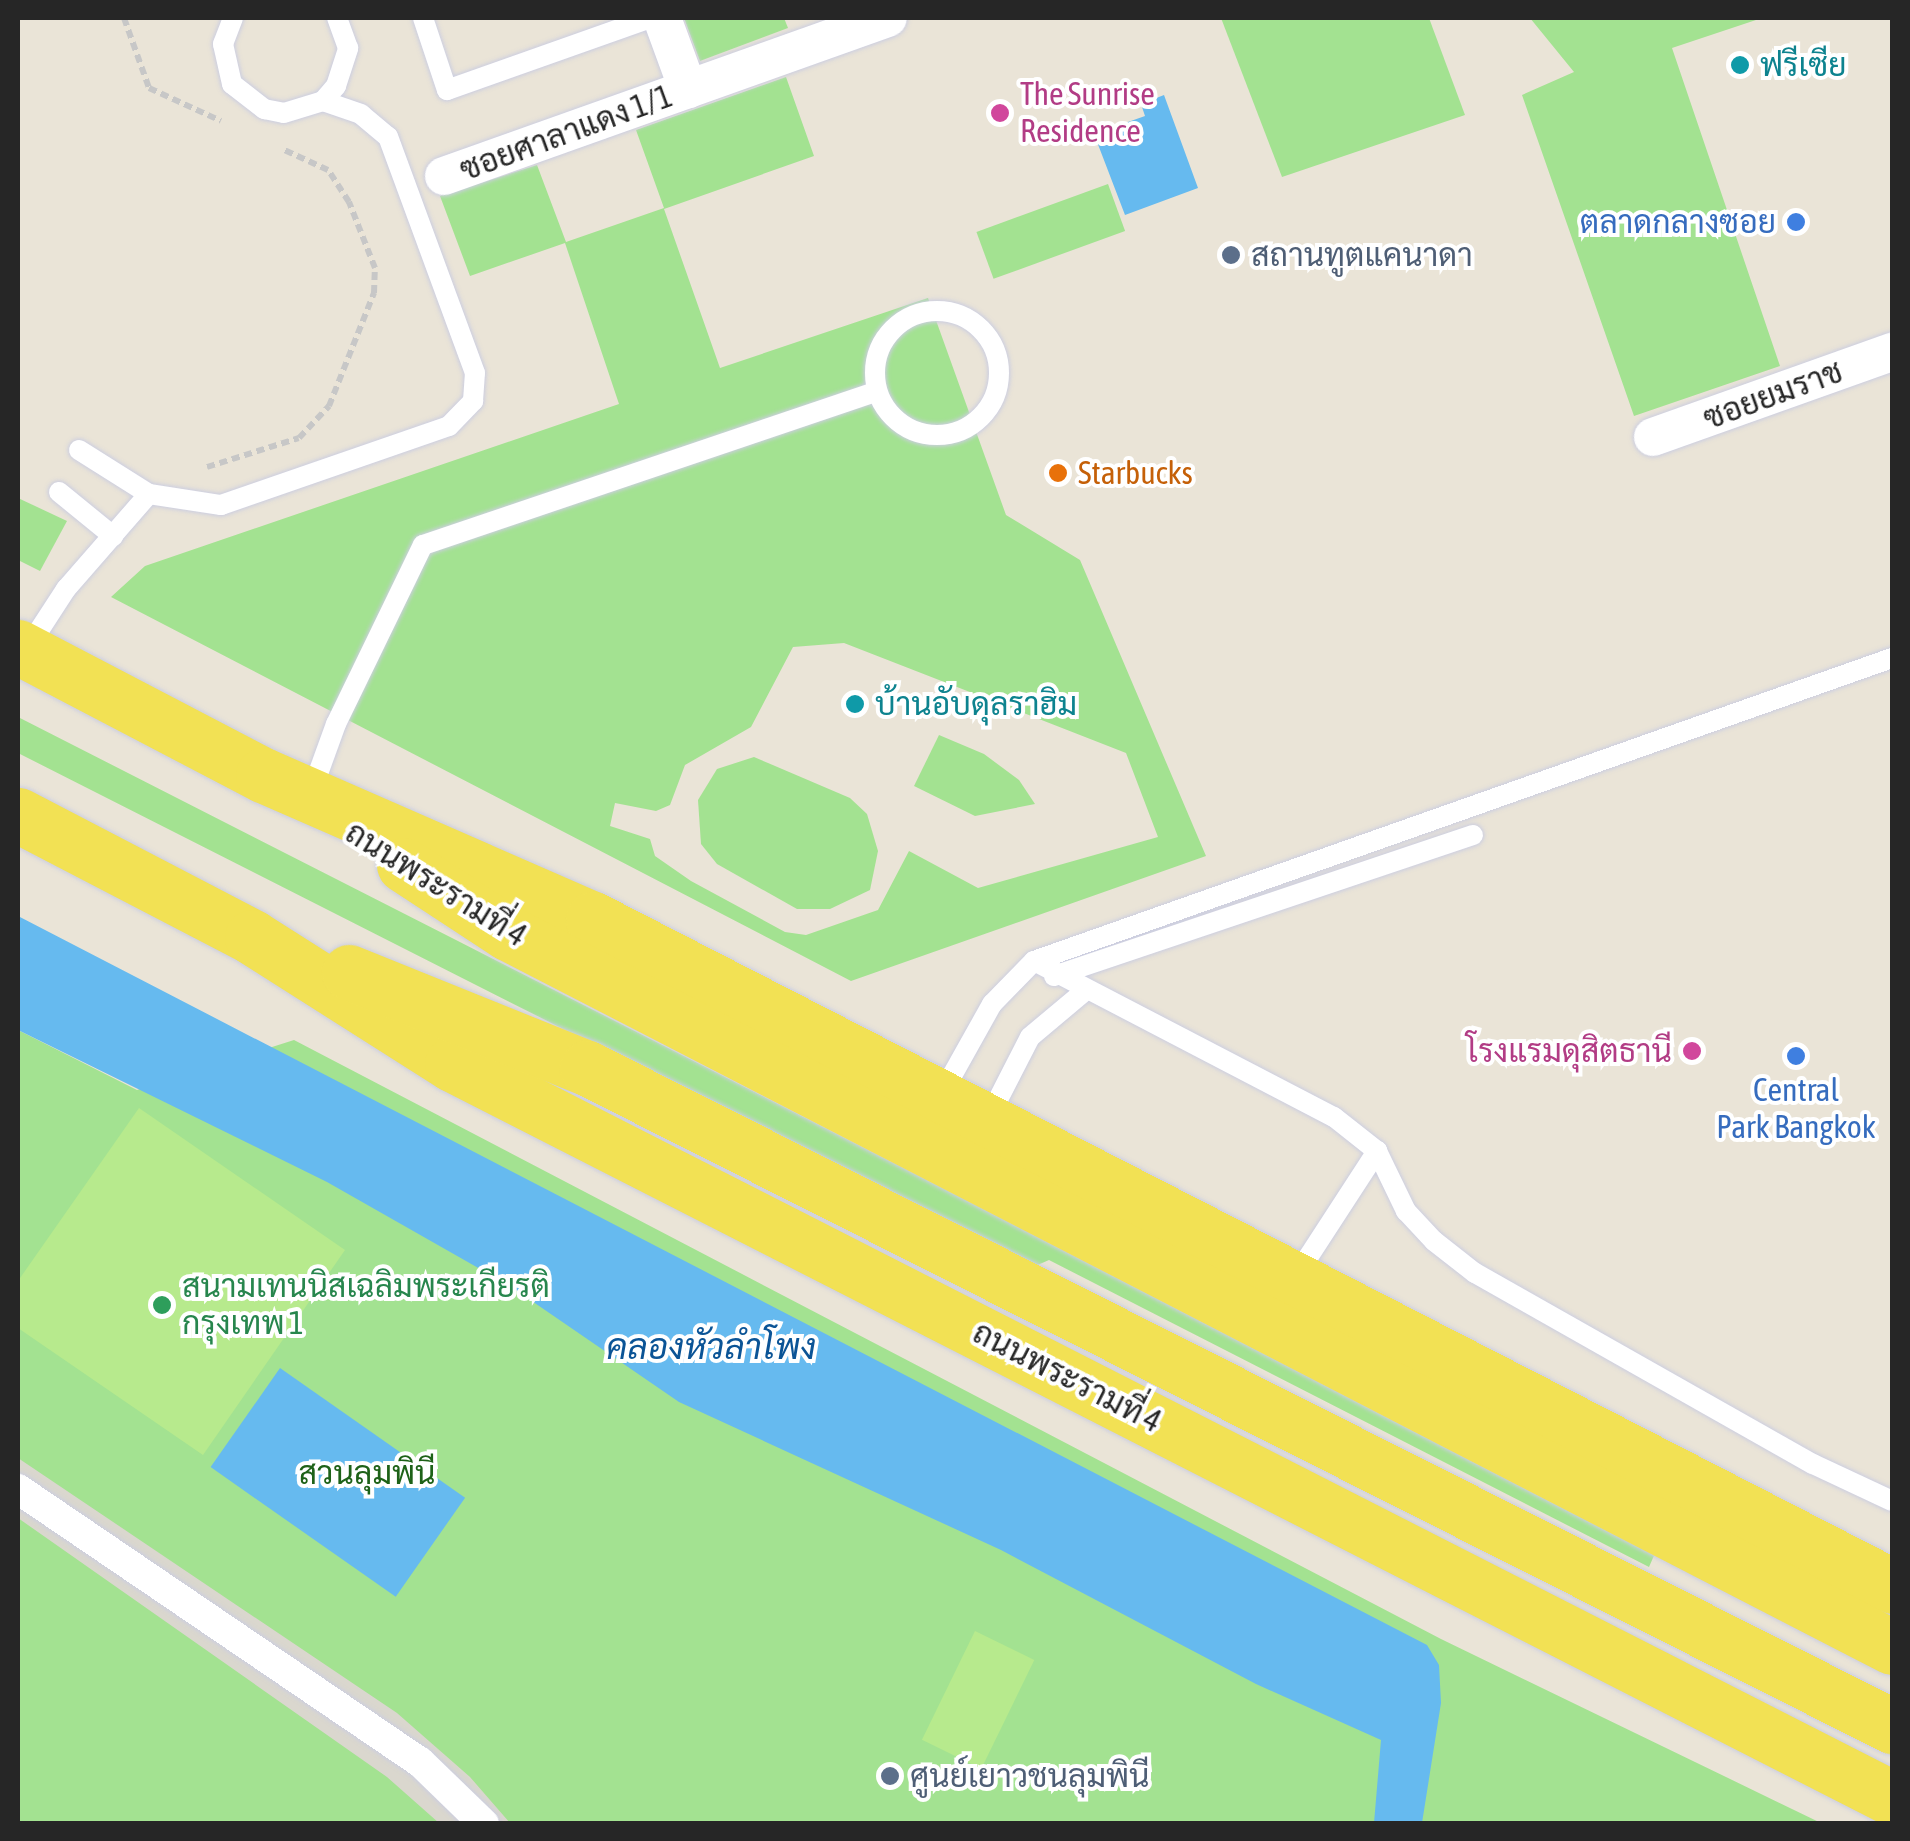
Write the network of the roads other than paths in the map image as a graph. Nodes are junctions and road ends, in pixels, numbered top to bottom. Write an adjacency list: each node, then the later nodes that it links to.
1 (233, 18): 8 (lane)
2 (337, 18): 8 (lane)
3 (423, 18): 4 (lane)
4 (650, 18)
5 (662, 18): 7 (street, ซอยศาลาแดง 1/1)
6 (888, 18): 7 (street, ซอยศาลาแดง 1/1)
7 (688, 89): 9 (street, ซอยศาลาแดง 1/1)
8 (322, 101): 15 (lane)
9 (444, 176)
10 (1892, 352): 12 (street, ซอยยมราช)
11 (877, 391): 11 (lane); 19 (lane)
12 (1653, 437)
13 (79, 450): 15 (lane)
14 (59, 492): 16 (lane)
15 (149, 494): 16 (lane)
16 (112, 536): 17 (lane)
17 (22, 650): 19 (main road, ถนนพระรามที่ 4)
18 (1892, 658): 23 (lane)
19 (287, 785): 26 (main road, ถนนพระรามที่ 4); 32 (main road, ถนนพระรามที่ 4)
20 (18, 815): 22 (main road, ถนนพระรามที่ 4)
21 (1472, 835): 24 (lane)
22 (252, 937): 33 (main road, ถนนพระรามที่ 4); 35 (main road, ถนนพระรามที่ 4)
23 (1034, 961): 24 (lane); 26 (lane)
24 (1054, 976): 25 (lane)
25 (1086, 990): 26 (lane); 27 (lane)
26 (962, 1110): 28 (main road, ถนนพระรามที่ 4)
27 (1377, 1151): 28 (lane); 30 (lane)
28 (1293, 1280): 31 (main road, ถนนพระรามที่ 4)
29 (18, 1489): 37 (street)
30 (1892, 1501)
31 (1892, 1586)
32 (1892, 1647)
33 (1892, 1726)
34 (1892, 1740): 35 (main road)
35 (1828, 1765): 36 (main road, ถนนพระรามที่ 4)
36 (1892, 1798)
37 (484, 1824)

